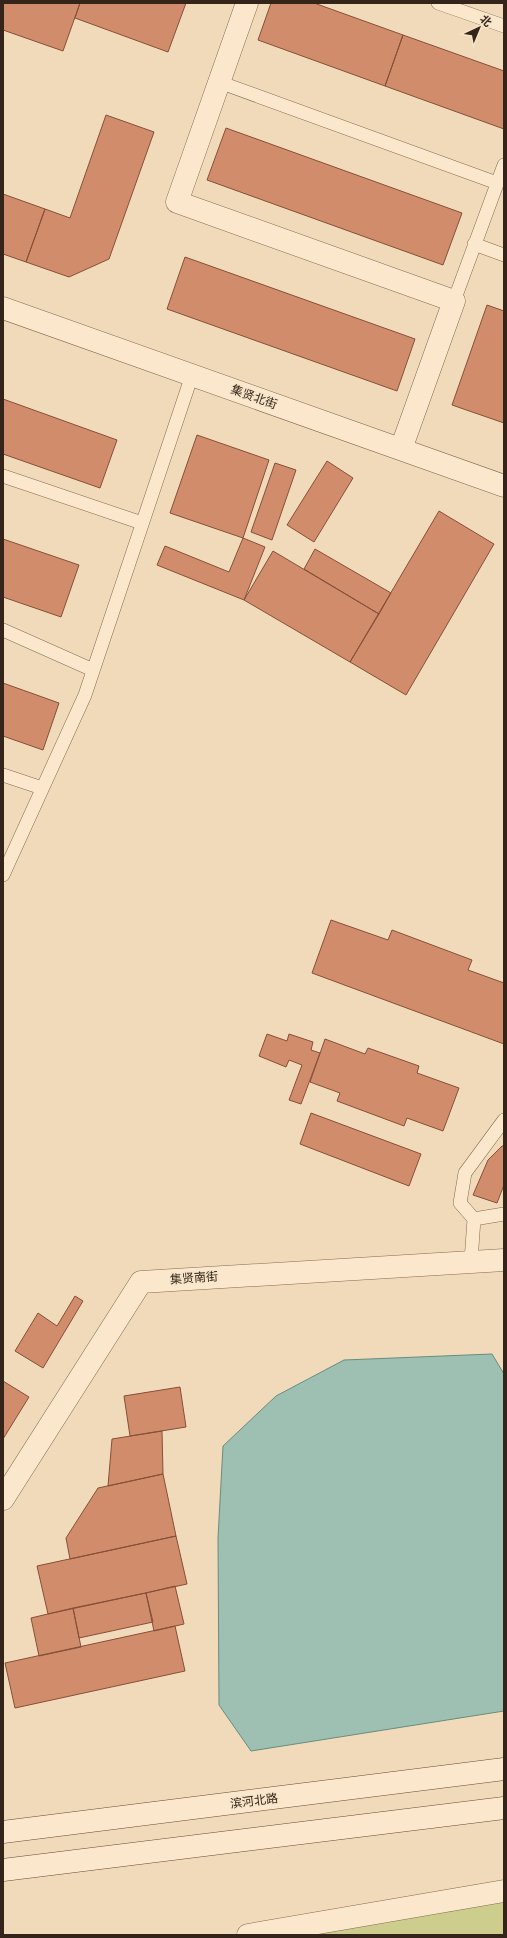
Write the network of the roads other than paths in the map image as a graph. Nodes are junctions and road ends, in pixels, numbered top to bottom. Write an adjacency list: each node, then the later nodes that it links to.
1 (247, 3): 4 (street)
2 (438, 3): 3 (lane)
3 (504, 26)
4 (219, 82): 6 (lane); 9 (street)
5 (504, 165): 6 (lane)
6 (497, 182): 7 (lane)
7 (474, 244): 8 (lane); 9 (lane)
8 (504, 255)
9 (454, 301): 12 (street)
10 (3, 308): 11 (street, 集贤北街)
11 (192, 375): 12 (street, 集贤北街); 15 (lane)
12 (401, 449): 14 (street, 集贤北街)
13 (3, 476): 15 (lane)
14 (504, 486)
15 (142, 523): 17 (lane)
16 (3, 630): 17 (lane)
17 (93, 670): 19 (lane)
18 (3, 775): 19 (lane)
19 (42, 788): 20 (lane)
20 (3, 875)
21 (504, 1120): 23 (lane)
22 (504, 1214): 23 (lane)
23 (474, 1219): 25 (lane)
24 (504, 1260): 25 (street, 集贤南街)
25 (471, 1261): 26 (street, 集贤南街)
26 (3, 1499)
27 (504, 1769): 29 (street, 滨河北路)
28 (504, 1808): 30 (street)
29 (3, 1832)
30 (3, 1870)
31 (504, 1891): 32 (street)
32 (248, 1935)

